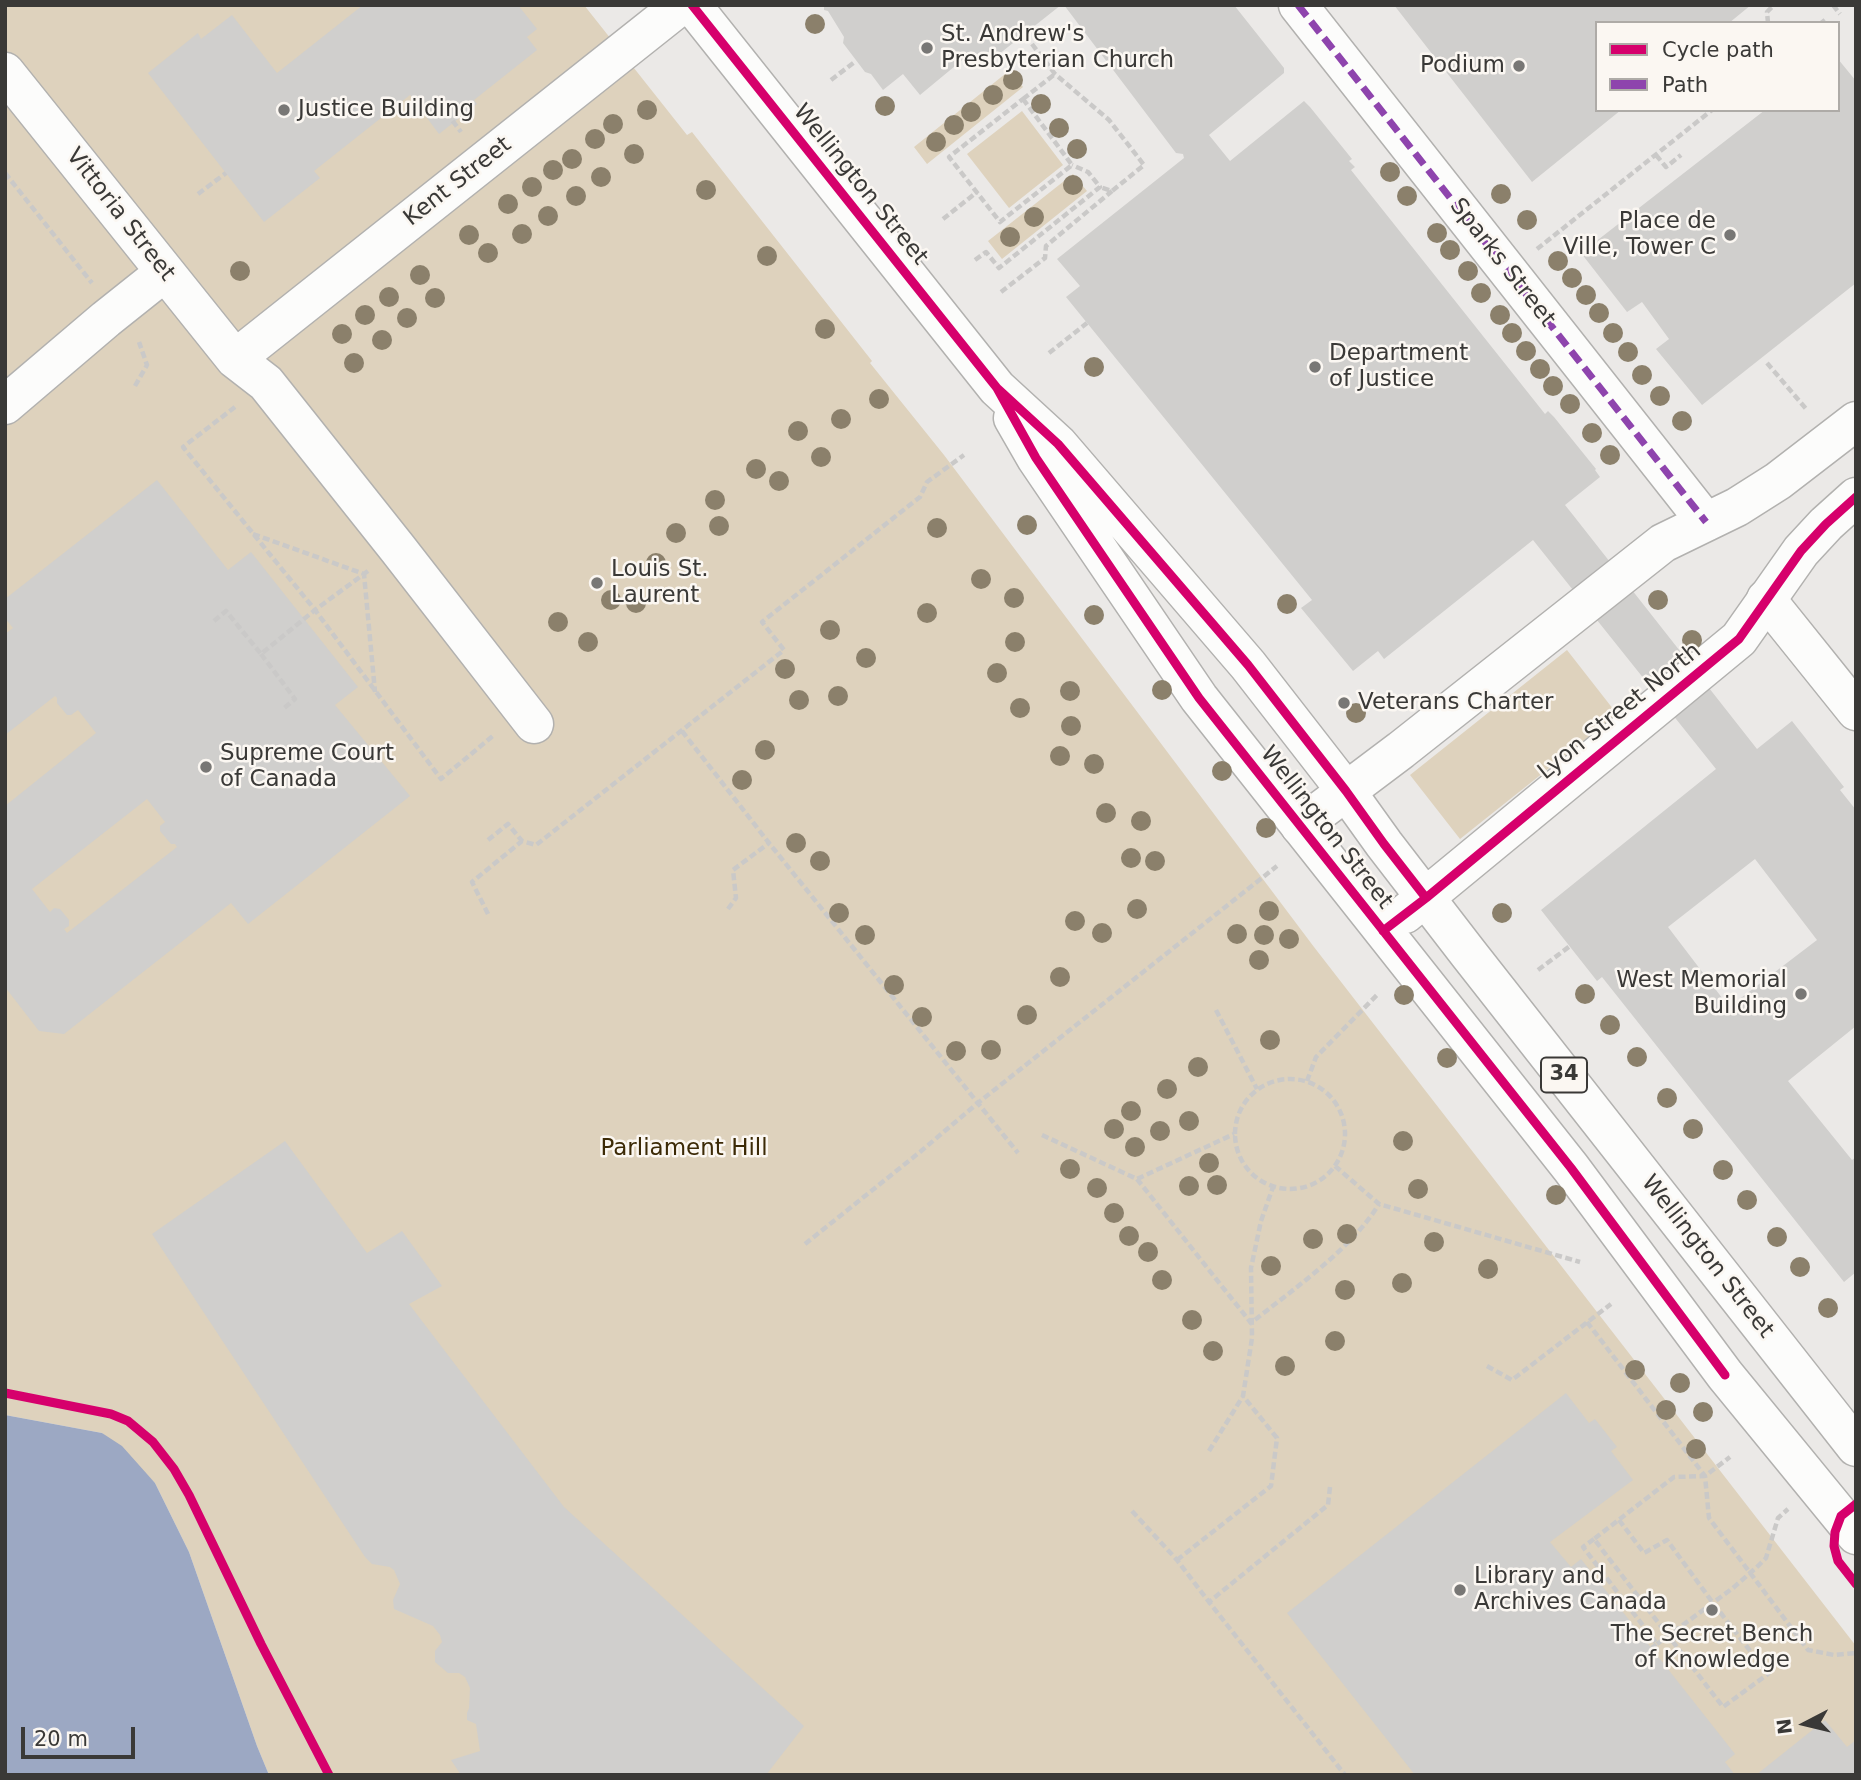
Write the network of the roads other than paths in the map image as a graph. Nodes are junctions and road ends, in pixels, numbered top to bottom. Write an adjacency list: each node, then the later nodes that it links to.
1 (681, 5): 6 (main road, Kent Street)
2 (692, 5): 7 (main road, Wellington Street / 34)
3 (1298, 5): 11 (main road, Sparks Street)
4 (5, 72): 5 (main road, Vittoria Street)
5 (165, 272): 6 (main road, Vittoria Street); 8 (main road)
6 (235, 359): 14 (main road, Vittoria Street)
7 (998, 388): 15 (main road, Wellington Street / 34); 16 (main road, Wellington Street / 34)
8 (5, 405)
9 (1856, 421): 11 (main road)
10 (1856, 497): 12 (main road, Lyon Street North)
11 (1706, 522): 15 (main road)
12 (1766, 599): 13 (main road); 17 (main road, Lyon Street North)
13 (1856, 711)
14 (534, 724)
15 (1346, 791): 16 (main road); 17 (main road, Wellington Street / 34)
16 (1300, 826): 18 (main road, Wellington Street / 34)
17 (1426, 898): 18 (main road, Lyon Street North); 19 (main road, Wellington Street / 34)
18 (1383, 931): 20 (main road, Wellington Street / 34)
19 (1856, 1447)
20 (1851, 1518)

